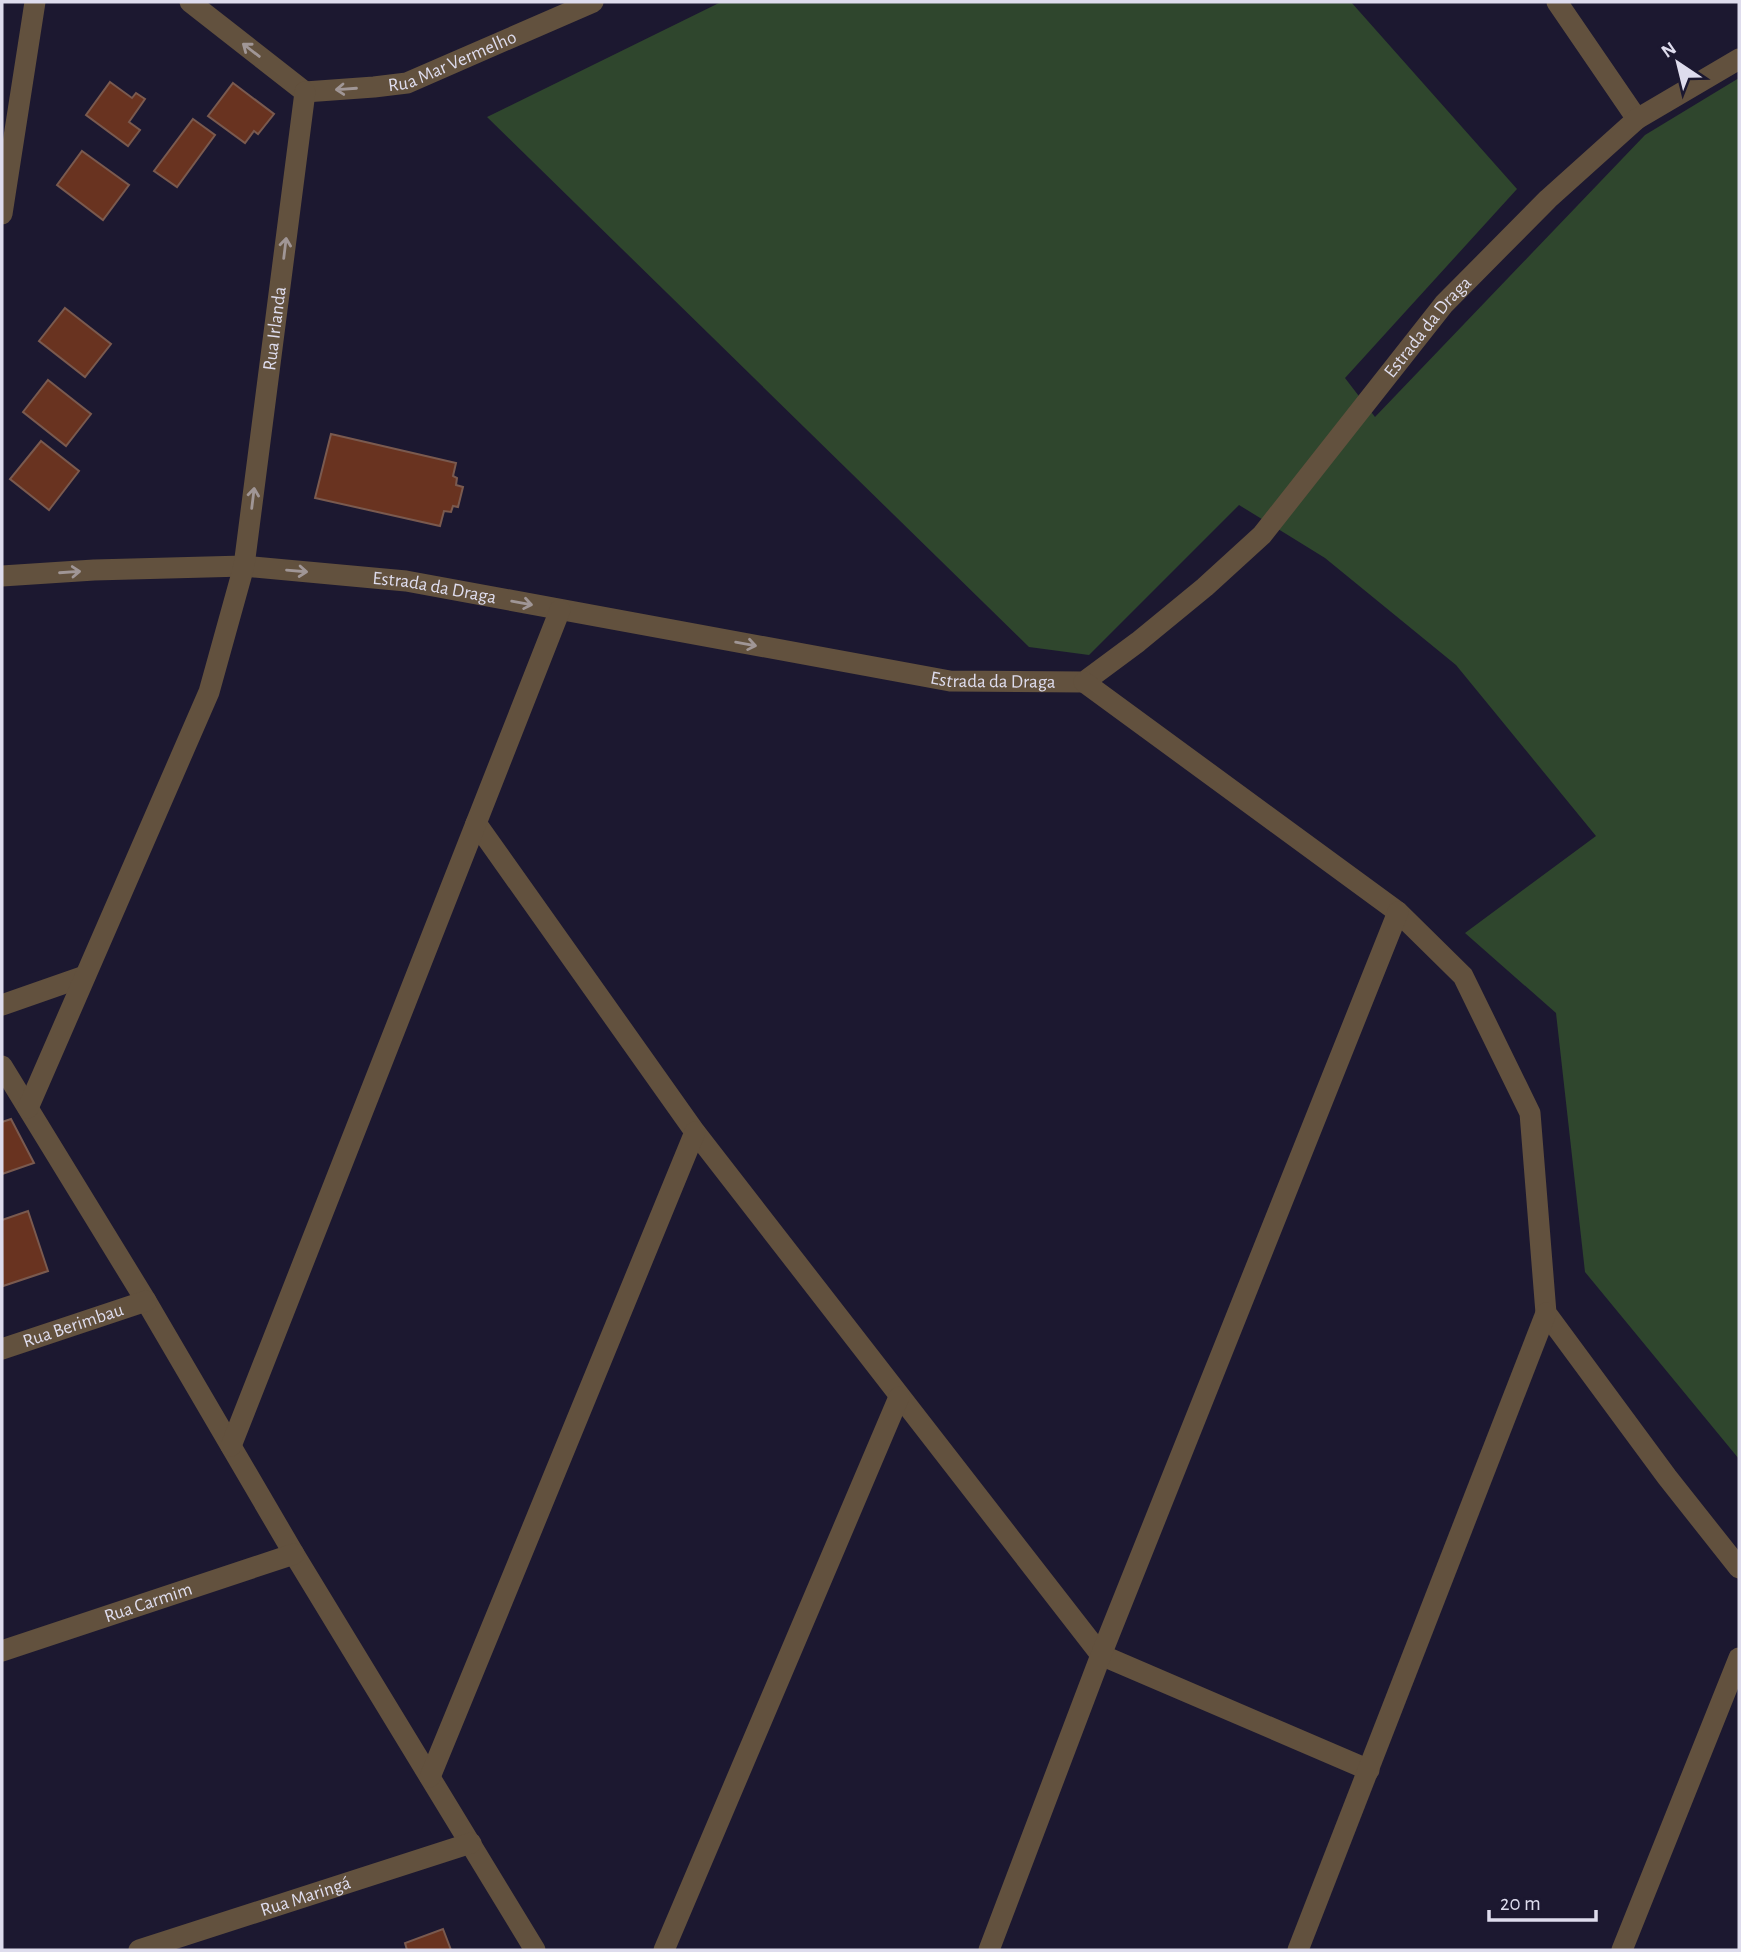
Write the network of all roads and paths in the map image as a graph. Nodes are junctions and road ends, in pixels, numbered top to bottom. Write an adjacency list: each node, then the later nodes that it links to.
1 (35, 2): 8 (street)
2 (190, 2): 6 (street, one-way to 2)
3 (593, 2): 6 (street, Rua Mar Vermelho, one-way to 6)
4 (1557, 2): 7 (street)
5 (1739, 59): 7 (street, Estrada da Draga)
6 (305, 92): 9 (street, Rua Irlanda, one-way to 6)
7 (1637, 119): 12 (street, Estrada da Draga)
8 (2, 214)
9 (244, 566): 10 (street, Estrada da Draga, one-way to 9); 11 (street, Estrada da Draga, one-way to 11); 15 (street, Rua Irlanda)
10 (2, 576)
11 (560, 610): 12 (street, Estrada da Draga, one-way to 12); 13 (street)
12 (1084, 682): 14 (street)
13 (476, 823): 19 (street); 24 (street)
14 (1398, 912): 21 (street); 28 (street)
15 (85, 976): 16 (street); 18 (street, Rua Irlanda)
16 (2, 1006)
17 (2, 1066): 18 (street)
18 (28, 1108): 20 (street)
19 (695, 1132): 23 (street); 31 (street)
20 (146, 1301): 22 (street, Rua Berimbau); 24 (street)
21 (1546, 1313): 26 (street); 30 (street)
22 (2, 1349)
23 (899, 1397): 28 (street); 35 (street)
24 (231, 1447): 25 (street)
25 (294, 1554): 27 (street, Rua Carmim); 31 (street)
26 (1739, 1568)
27 (2, 1651)
28 (1101, 1655): 30 (street); 36 (street)
29 (1739, 1658): 38 (street)
30 (1369, 1770): 37 (street)
31 (430, 1777): 32 (street)
32 (471, 1843): 33 (street, Rua Maringá); 34 (street)
33 (139, 1950)
34 (535, 1950)
35 (664, 1950)
36 (989, 1950)
37 (1298, 1950)
38 (1622, 1950)

